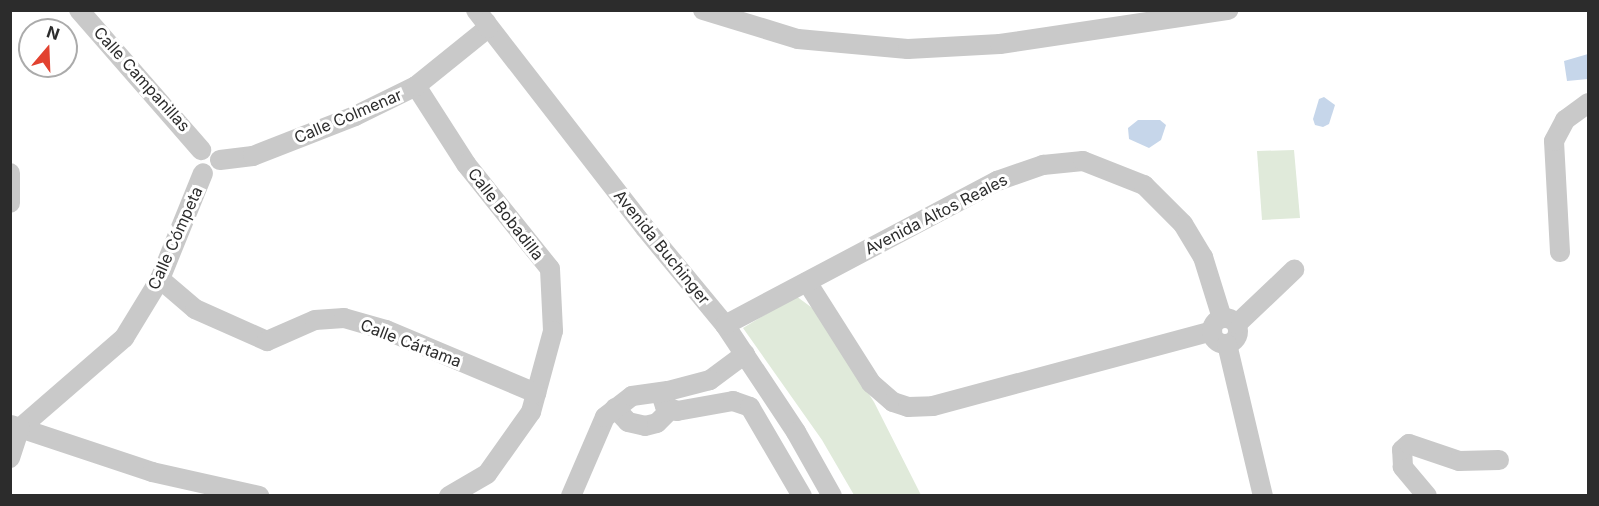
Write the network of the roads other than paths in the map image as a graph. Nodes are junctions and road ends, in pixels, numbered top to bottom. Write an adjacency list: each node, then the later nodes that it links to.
1 (80, 10): 7 (street, Calle Campanillas)
2 (703, 10): 3 (street)
3 (1228, 10)
4 (481, 16): 5 (street, Calle Colmenar); 16 (street, Avenida Buchinger)
5 (416, 86): 8 (street, Calle Colmenar); 19 (street, Calle Bobadilla)
6 (1588, 103): 12 (street)
7 (201, 150): 8 (street); 10 (street)
8 (220, 160): 10 (street)
9 (10, 173): 11 (street)
10 (203, 174): 14 (street, Calle Cómpeta)
11 (10, 203)
12 (1560, 252)
13 (1294, 270): 17 (street)
14 (160, 279): 19 (street, Calle Cártama); 22 (street, Calle Cómpeta)
15 (807, 282): 16 (street, Avenida Altos Reales); 17 (street); 17 (street, Avenida Altos Reales)
16 (725, 325): 18 (street, Avenida Buchinger)
17 (1224, 329): 30 (street, Avenida Altos Reales)
18 (745, 354): 20 (street); 29 (street, Avenida Buchinger)
19 (536, 393): 26 (street, Calle Bobadilla)
20 (669, 401): 21 (street); 21 (street); 28 (street)
21 (615, 408): 27 (street)
22 (15, 427): 23 (street); 25 (street)
23 (10, 458)
24 (1499, 460): 31 (street)
25 (259, 495)
26 (449, 495)
27 (572, 495)
28 (802, 495)
29 (832, 495)
30 (1263, 495)
31 (1427, 495)

